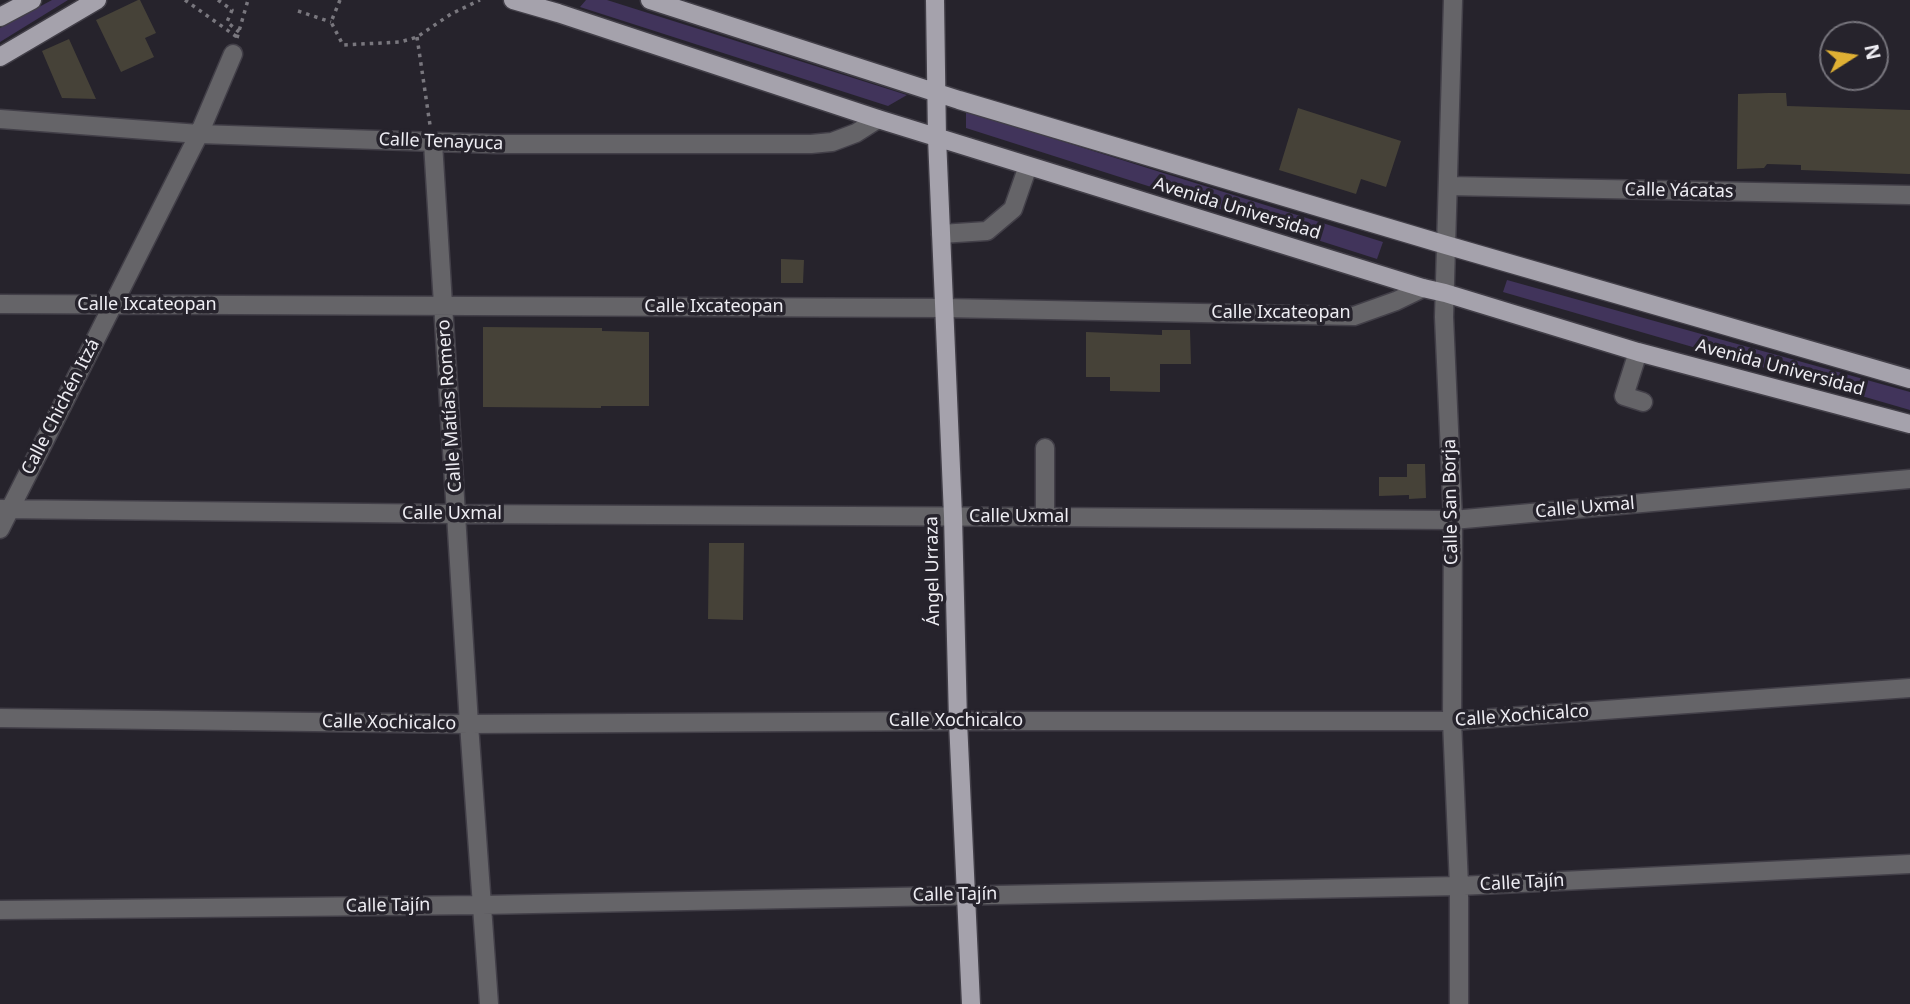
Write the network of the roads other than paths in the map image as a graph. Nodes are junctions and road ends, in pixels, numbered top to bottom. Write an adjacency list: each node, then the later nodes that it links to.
1 (97, 0): 10 (main road)
2 (513, 0): 7 (main road, Avenida Universidad)
3 (650, 0): 11 (main road, Avenida Universidad)
4 (935, 0): 11 (main road)
5 (1453, 0): 18 (street, Calle San Borja)
6 (28, 1): 8 (main road)
7 (561, 6): 13 (main road, Avenida Universidad)
8 (0, 17)
9 (236, 41): 14 (street, Calle Chichén Itzá)
10 (0, 57)
11 (936, 93): 15 (main road, Ángel Urraza); 21 (main road, Avenida Universidad)
12 (0, 119): 14 (street, Calle Tenayuca)
13 (878, 119): 15 (main road, Avenida Universidad); 16 (street, Calle Tenayuca)
14 (199, 134): 16 (street, Calle Tenayuca); 25 (street, Calle Chichén Itzá)
15 (937, 138): 17 (main road, Avenida Universidad); 20 (main road, Ángel Urraza)
16 (433, 143): 26 (street, Calle Matías Romero)
17 (1028, 166): 20 (street); 22 (main road, Avenida Universidad)
18 (1448, 186): 19 (street, Calle Yácatas); 21 (street, Calle San Borja)
19 (1910, 195)
20 (941, 234): 27 (main road, Ángel Urraza)
21 (1446, 245): 23 (street, Calle San Borja); 29 (main road, Avenida Universidad)
22 (1423, 288): 23 (main road, Avenida Universidad); 27 (street, Calle Ixcateopan)
23 (1445, 293): 28 (main road, Avenida Universidad); 38 (street, Calle San Borja)
24 (0, 304): 25 (street, Calle Ixcateopan)
25 (113, 304): 26 (street, Calle Ixcateopan); 34 (street, Calle Chichén Itzá)
26 (443, 305): 27 (street, Calle Ixcateopan); 35 (street, Calle Matías Romero)
27 (945, 308): 36 (main road, Ángel Urraza)
28 (1638, 352): 30 (street); 31 (main road, Avenida Universidad)
29 (1910, 379)
30 (1643, 402)
31 (1910, 424)
32 (1045, 448): 37 (street)
33 (1910, 479): 38 (street, Calle Uxmal)
34 (5, 509): 35 (street, Calle Uxmal); 39 (street, Calle Chichén Itzá)
35 (457, 514): 36 (street, Calle Uxmal); 44 (street, Calle Matías Romero)
36 (953, 516): 37 (street, Calle Uxmal); 42 (main road, Ángel Urraza)
37 (1045, 517): 38 (street, Calle Uxmal)
38 (1453, 520): 43 (street, Calle San Borja)
39 (0, 530)
40 (1910, 688): 43 (street, Calle Xochicalco)
41 (0, 718): 44 (street, Calle Xochicalco)
42 (958, 721): 43 (street, Calle Xochicalco); 44 (street, Calle Xochicalco); 47 (main road, Ángel Urraza)
43 (1452, 721): 46 (street, Calle San Borja)
44 (469, 724): 48 (street, Calle Matías Romero)
45 (1910, 864): 46 (street, Calle Tajín)
46 (1459, 886): 47 (street, Calle Tajín); 52 (street, Calle San Borja)
47 (967, 895): 48 (street, Calle Tajín); 51 (main road, Ángel Urraza)
48 (482, 905): 49 (street, Calle Tajín); 50 (street, Calle Matías Romero)
49 (0, 910)
50 (489, 1004)
51 (971, 1004)
52 (1459, 1004)

